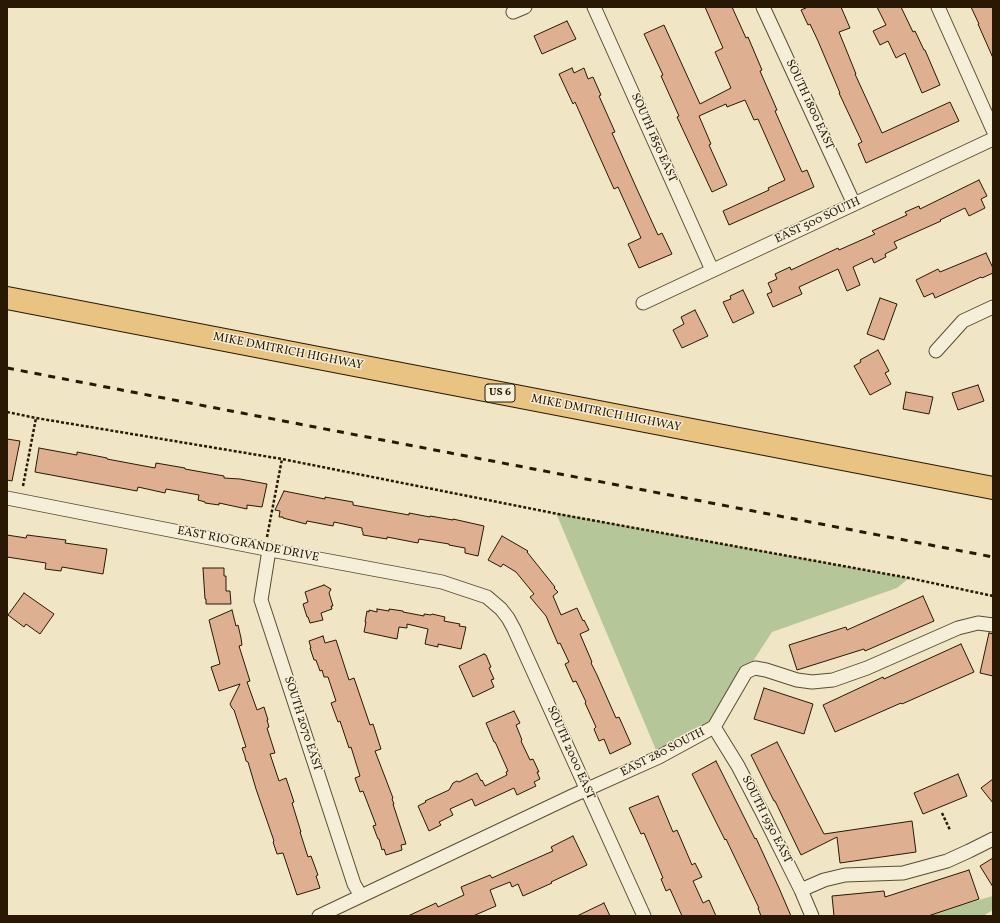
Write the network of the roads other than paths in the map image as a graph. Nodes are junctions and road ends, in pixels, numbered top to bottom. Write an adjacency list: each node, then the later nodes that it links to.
1 (594, 7): 7 (street, SOUTH 1850 EAST)
2 (763, 7): 6 (street, SOUTH 1800 EAST)
3 (938, 7): 4 (street)
4 (993, 130)
5 (993, 139): 6 (street, EAST 500 SOUTH)
6 (854, 204): 7 (street, EAST 500 SOUTH)
7 (712, 270): 9 (street, EAST 500 SOUTH)
8 (7, 298): 12 (highway, MIKE DMITRICH HIGHWAY / US 6)
9 (642, 303)
10 (993, 307): 11 (street)
11 (936, 351)
12 (993, 488)
13 (7, 498): 14 (street, EAST RIO GRANDE DRIVE)
14 (269, 550): 15 (street, EAST RIO GRANDE DRIVE); 21 (street, SOUTH 2070 EAST)
15 (487, 597): 18 (street, SOUTH 2000 EAST)
16 (993, 625): 17 (street, EAST 280 SOUTH)
17 (714, 727): 18 (street, EAST 280 SOUTH); 20 (street, SOUTH 1930 EAST)
18 (587, 790): 21 (street, EAST 280 SOUTH); 23 (street, SOUTH 2000 EAST)
19 (993, 839): 20 (street)
20 (801, 890): 24 (street, SOUTH 1930 EAST)
21 (361, 896): 22 (street, EAST 280 SOUTH)
22 (319, 916)
23 (644, 916)
24 (812, 916)

